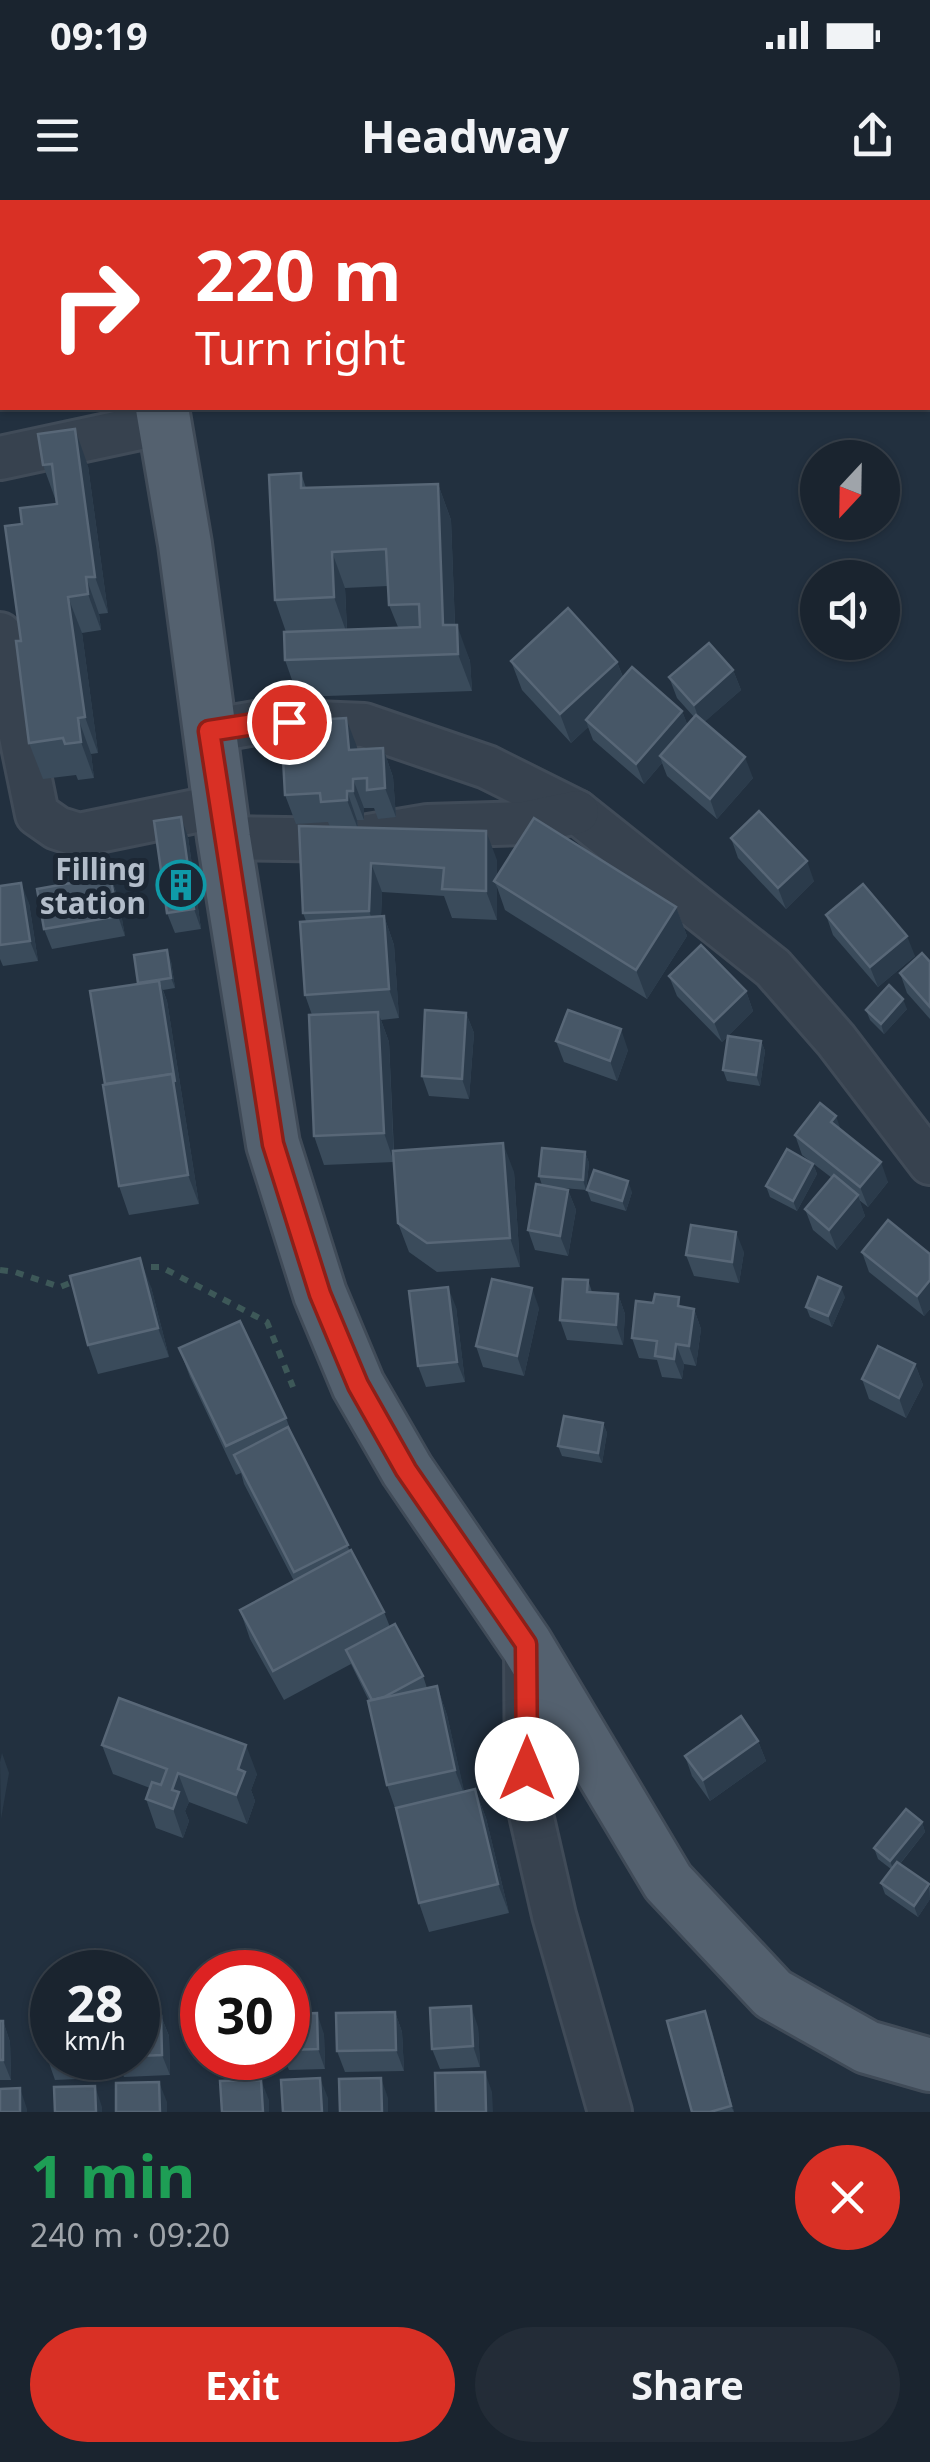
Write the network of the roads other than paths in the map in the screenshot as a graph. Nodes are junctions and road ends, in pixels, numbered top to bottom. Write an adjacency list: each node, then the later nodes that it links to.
1 (162, 415): 2 (street); 4 (main road)
2 (0, 458)
3 (0, 634): 6 (street)
4 (209, 731): 5 (street); 6 (main road)
5 (578, 812): 6 (street); 7 (street)
6 (222, 822): 8 (main road)
7 (930, 1163)
8 (526, 1644): 9 (main road); 10 (street)
9 (930, 2065)
10 (610, 2112)

